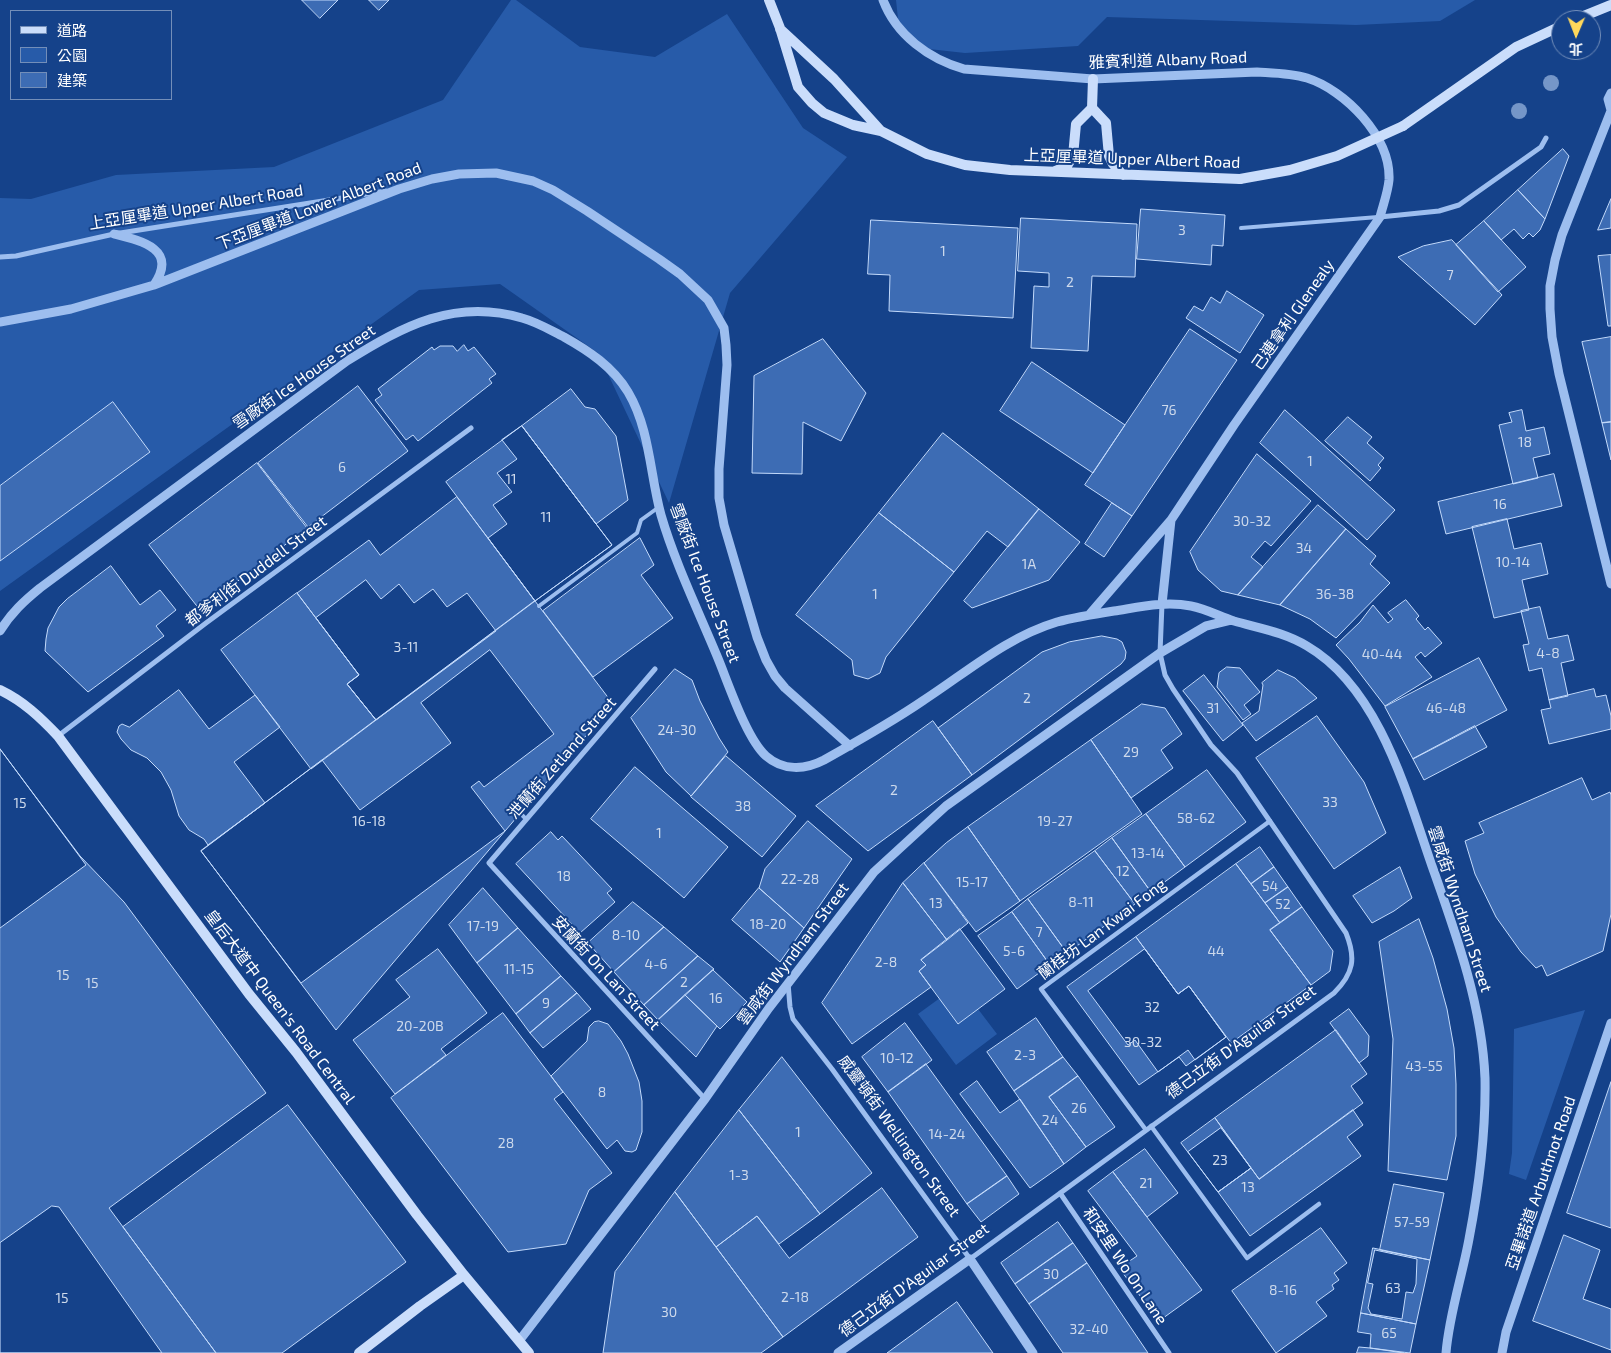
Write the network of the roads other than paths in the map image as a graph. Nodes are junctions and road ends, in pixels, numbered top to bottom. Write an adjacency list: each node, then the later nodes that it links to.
1 (769, 0): 5 (main road, 上亞厘畢道 Upper Albert Road)
2 (883, 0): 7 (street, 雅賓利道 Albany Road)
3 (1611, 4): 4 (main road)
4 (1597, 10)
5 (780, 28): 11 (main road, 上亞厘畢道 Upper Albert Road); 11 (main road, 上亞厘畢道 Upper Albert Road)
6 (1551, 31): 14 (main road, 上亞厘畢道 Upper Albert Road, bridge)
7 (1093, 79): 9 (main road); 16 (street, 雅賓利道 Albany Road)
8 (1611, 93): 10 (street)
9 (1092, 108): 13 (main road); 14 (main road)
10 (1611, 110): 25 (street)
11 (881, 131): 13 (main road, 上亞厘畢道 Upper Albert Road)
12 (1546, 138): 16 (street)
13 (1054, 172): 14 (main road, 上亞厘畢道 Upper Albert Road)
14 (1122, 174)
15 (398, 189): 18 (street, 上亞厘畢道 Upper Albert Road); 20 (street, 下亞厘畢道 Lower Albert Road); 35 (street, 下亞厘畢道 Lower Albert Road)
16 (1380, 217): 17 (lane); 24 (street, 己連拿利 Glenealy)
17 (1241, 228)
18 (114, 234): 19 (street, 上亞厘畢道 Upper Albert Road); 20 (street)
19 (0, 257)
20 (154, 285): 21 (street, 下亞厘畢道 Lower Albert Road)
21 (0, 322)
22 (471, 428): 34 (street, 都爹利街 Duddell Street)
23 (659, 507): 27 (lane); 30 (street, 雪廠街 Ice House Street); 35 (street, 雪廠街 Ice House Street)
24 (1171, 520): 26 (street, 己連拿利 Glenealy); 28 (street)
25 (1611, 584)
26 (1162, 604): 28 (street); 29 (street, 雲咸街 Wyndham Street); 31 (street)
27 (539, 606)
28 (1089, 615): 35 (street)
29 (1231, 620): 31 (street, 雲咸街 Wyndham Street); 55 (street, 雲咸街 Wyndham Street)
30 (0, 631)
31 (1160, 653): 38 (street, 德己立街 D'Aguilar Street); 40 (street, 雲咸街 Wyndham Street)
32 (655, 669): 37 (street, 泄蘭街 Zetland Street)
33 (0, 690): 34 (main road, 皇后大道中 Queen's Road Central)
34 (58, 736): 48 (main road, 皇后大道中 Queen's Road Central)
35 (850, 746)
36 (520, 813): 37 (lane)
37 (526, 819): 39 (street, 泄蘭街 Zetland Street)
38 (1270, 821): 43 (street, 德己立街 D'Aguilar Street); 44 (street, 蘭桂坊 Lan Kwai Fong)
39 (489, 864): 42 (street, 安蘭街 On Lan Street)
40 (788, 983): 42 (street, 雲咸街 Wyndham Street); 47 (street, 威靈頓街 Wellington Street)
41 (1611, 1023): 56 (street, 亞畢諾道 Arbuthnot Road)
42 (705, 1099): 49 (street, 雲咸街 Wyndham Street)
43 (1151, 1126): 44 (street, 德己立街 D'Aguilar Street); 46 (street)
44 (1146, 1130): 45 (street, 德己立街 D'Aguilar Street)
45 (1060, 1193): 47 (street, 德己立街 D'Aguilar Street); 54 (street, 和安里 Wo On Lane)
46 (1319, 1204)
47 (970, 1259): 52 (street, 德己立街 D'Aguilar Street); 53 (street, 威靈頓街 Wellington Street)
48 (464, 1275): 49 (main road, 皇后大道中 Queen's Road Central); 50 (main road)
49 (519, 1341): 51 (main road, 皇后大道中 Queen's Road Central)
50 (359, 1353)
51 (529, 1353)
52 (838, 1353)
53 (1033, 1353)
54 (1169, 1353)
55 (1446, 1353)
56 (1502, 1353)

